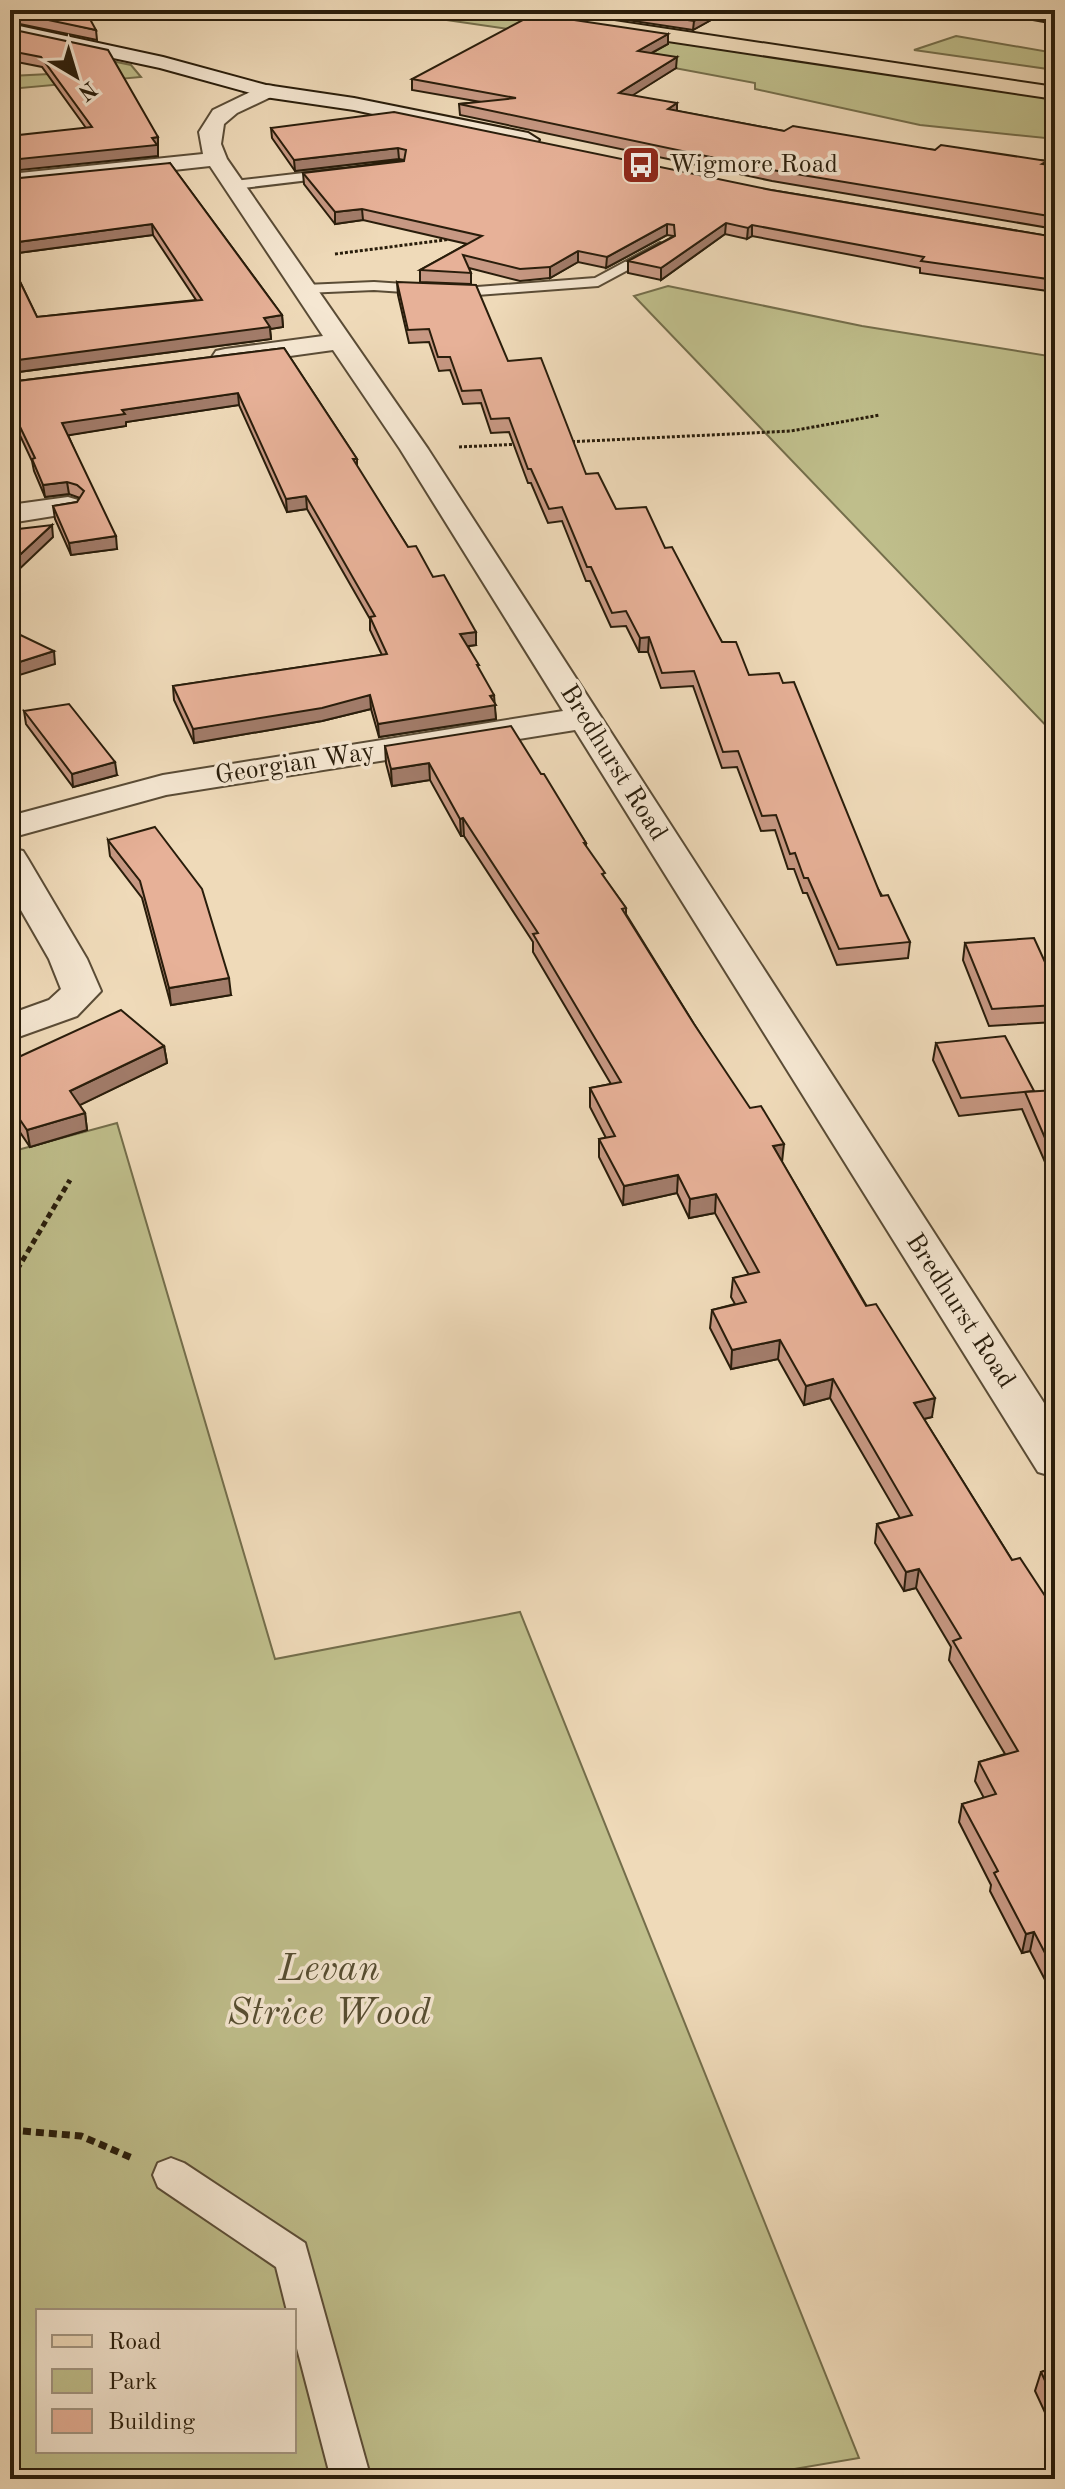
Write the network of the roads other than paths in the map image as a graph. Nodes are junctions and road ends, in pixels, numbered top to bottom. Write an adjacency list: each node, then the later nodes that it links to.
1 (501, 10): 6 (main road)
2 (591, 10): 4 (main road)
3 (10, 30): 5 (street)
4 (1055, 78)
5 (265, 91): 7 (street); 9 (street)
6 (1055, 93)
7 (546, 143)
8 (354, 171): 9 (lane)
9 (225, 172): 10 (street); 12 (street, Bredhurst Road)
10 (10, 181)
11 (668, 242): 12 (lane)
12 (296, 274): 13 (street, Bredhurst Road)
13 (341, 341): 14 (street); 17 (street, Bredhurst Road)
14 (199, 360)
15 (68, 506): 16 (street)
16 (10, 514)
17 (584, 718): 18 (street, Georgian Way); 21 (street, Bredhurst Road)
18 (10, 827)
19 (10, 859): 20 (street)
20 (10, 1028)
21 (1055, 1459)
22 (171, 2175): 23 (lane)
23 (351, 2479)

